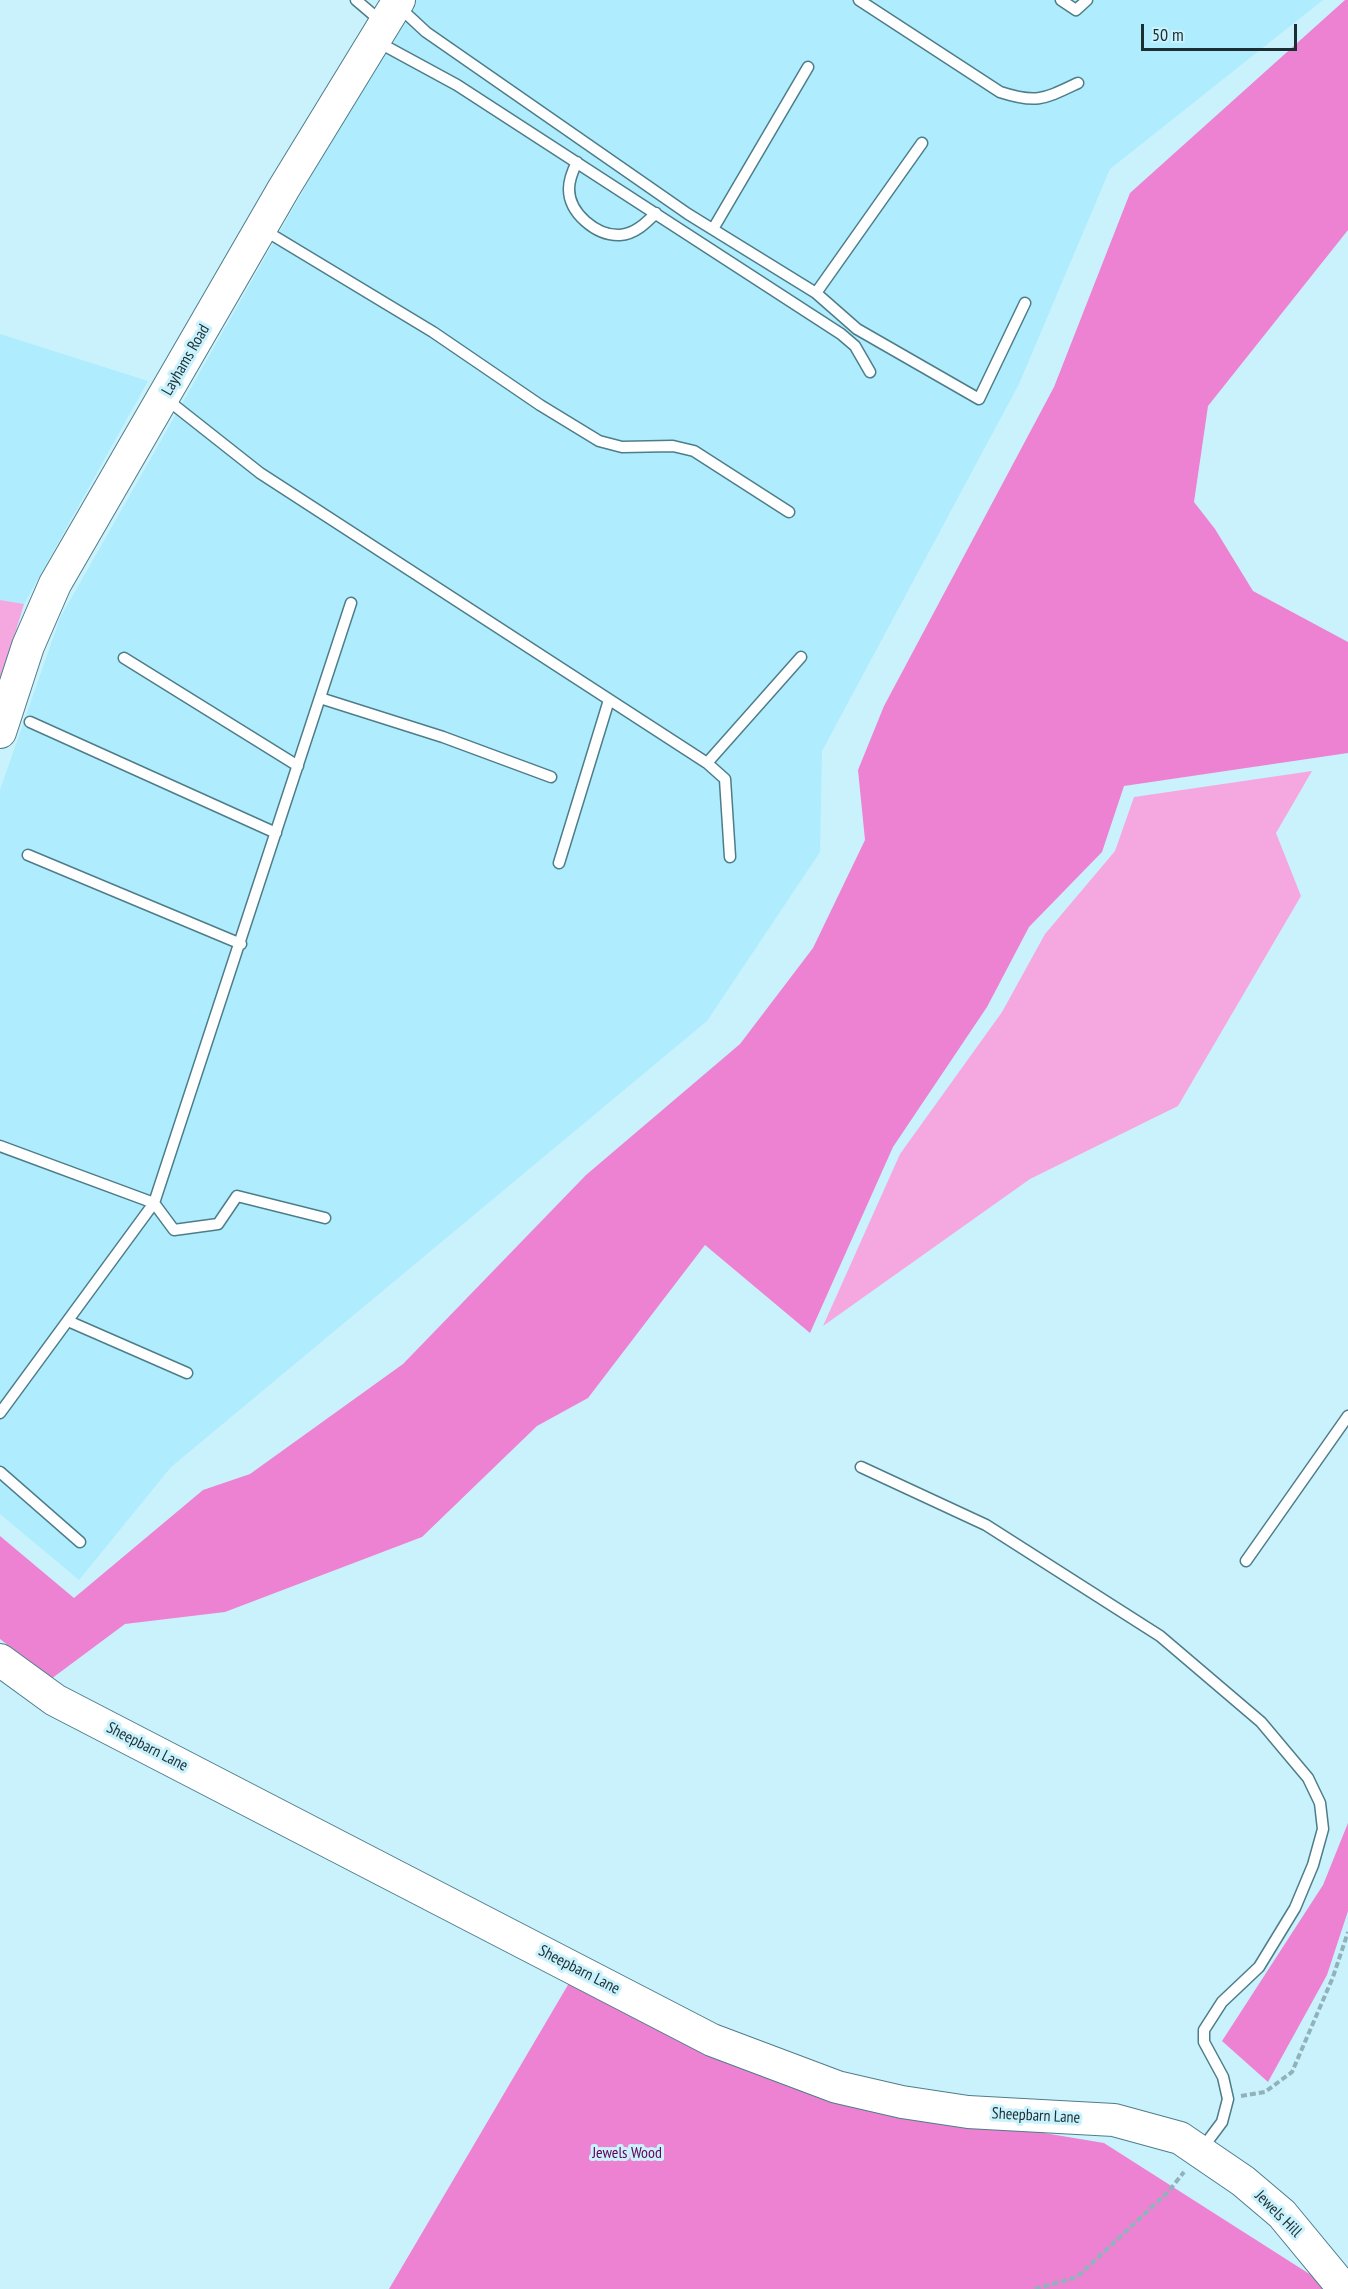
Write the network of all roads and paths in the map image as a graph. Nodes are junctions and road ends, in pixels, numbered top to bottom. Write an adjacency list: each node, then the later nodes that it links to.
1 (356, 0): 5 (lane)
2 (859, 0): 7 (lane)
3 (1061, 0): 4 (lane)
4 (1087, 0)
5 (388, 17): 9 (lane); 11 (street, Layhams Road); 12 (lane)
6 (808, 67): 12 (lane)
7 (1078, 83)
8 (922, 143): 13 (lane)
9 (576, 162): 10 (lane); 10 (lane)
10 (656, 213): 15 (lane)
11 (261, 228): 16 (street, Layhams Road); 17 (lane)
12 (713, 229): 13 (lane)
13 (816, 293): 14 (lane)
14 (1025, 303)
15 (870, 372)
16 (165, 398): 22 (lane); 24 (street, Layhams Road)
17 (789, 512)
18 (351, 603): 21 (lane)
19 (801, 657): 25 (lane)
20 (124, 658): 26 (lane)
21 (320, 698): 26 (lane); 27 (lane)
22 (609, 700): 25 (lane); 31 (lane)
23 (30, 722): 28 (lane)
24 (0, 732)
25 (707, 763): 30 (lane)
26 (298, 766): 28 (lane)
27 (551, 777)
28 (276, 833): 32 (lane)
29 (28, 855): 32 (lane)
30 (730, 857)
31 (559, 863)
32 (241, 944): 34 (lane)
33 (0, 1146): 34 (lane)
34 (154, 1203): 35 (lane); 36 (lane)
35 (324, 1218)
36 (68, 1321): 37 (lane); 38 (lane)
37 (188, 1373)
38 (0, 1413)
39 (1348, 1416): 43 (lane)
40 (861, 1467): 46 (lane)
41 (0, 1472): 42 (lane)
42 (80, 1542)
43 (1246, 1561)
44 (0, 1660): 47 (street, Sheepbarn Lane)
45 (1348, 1932): 46 (path)
46 (1228, 2099): 47 (lane)
47 (1201, 2150): 48 (path); 49 (street, Jewels Hill)
48 (1035, 2289)
49 (1344, 2289)

